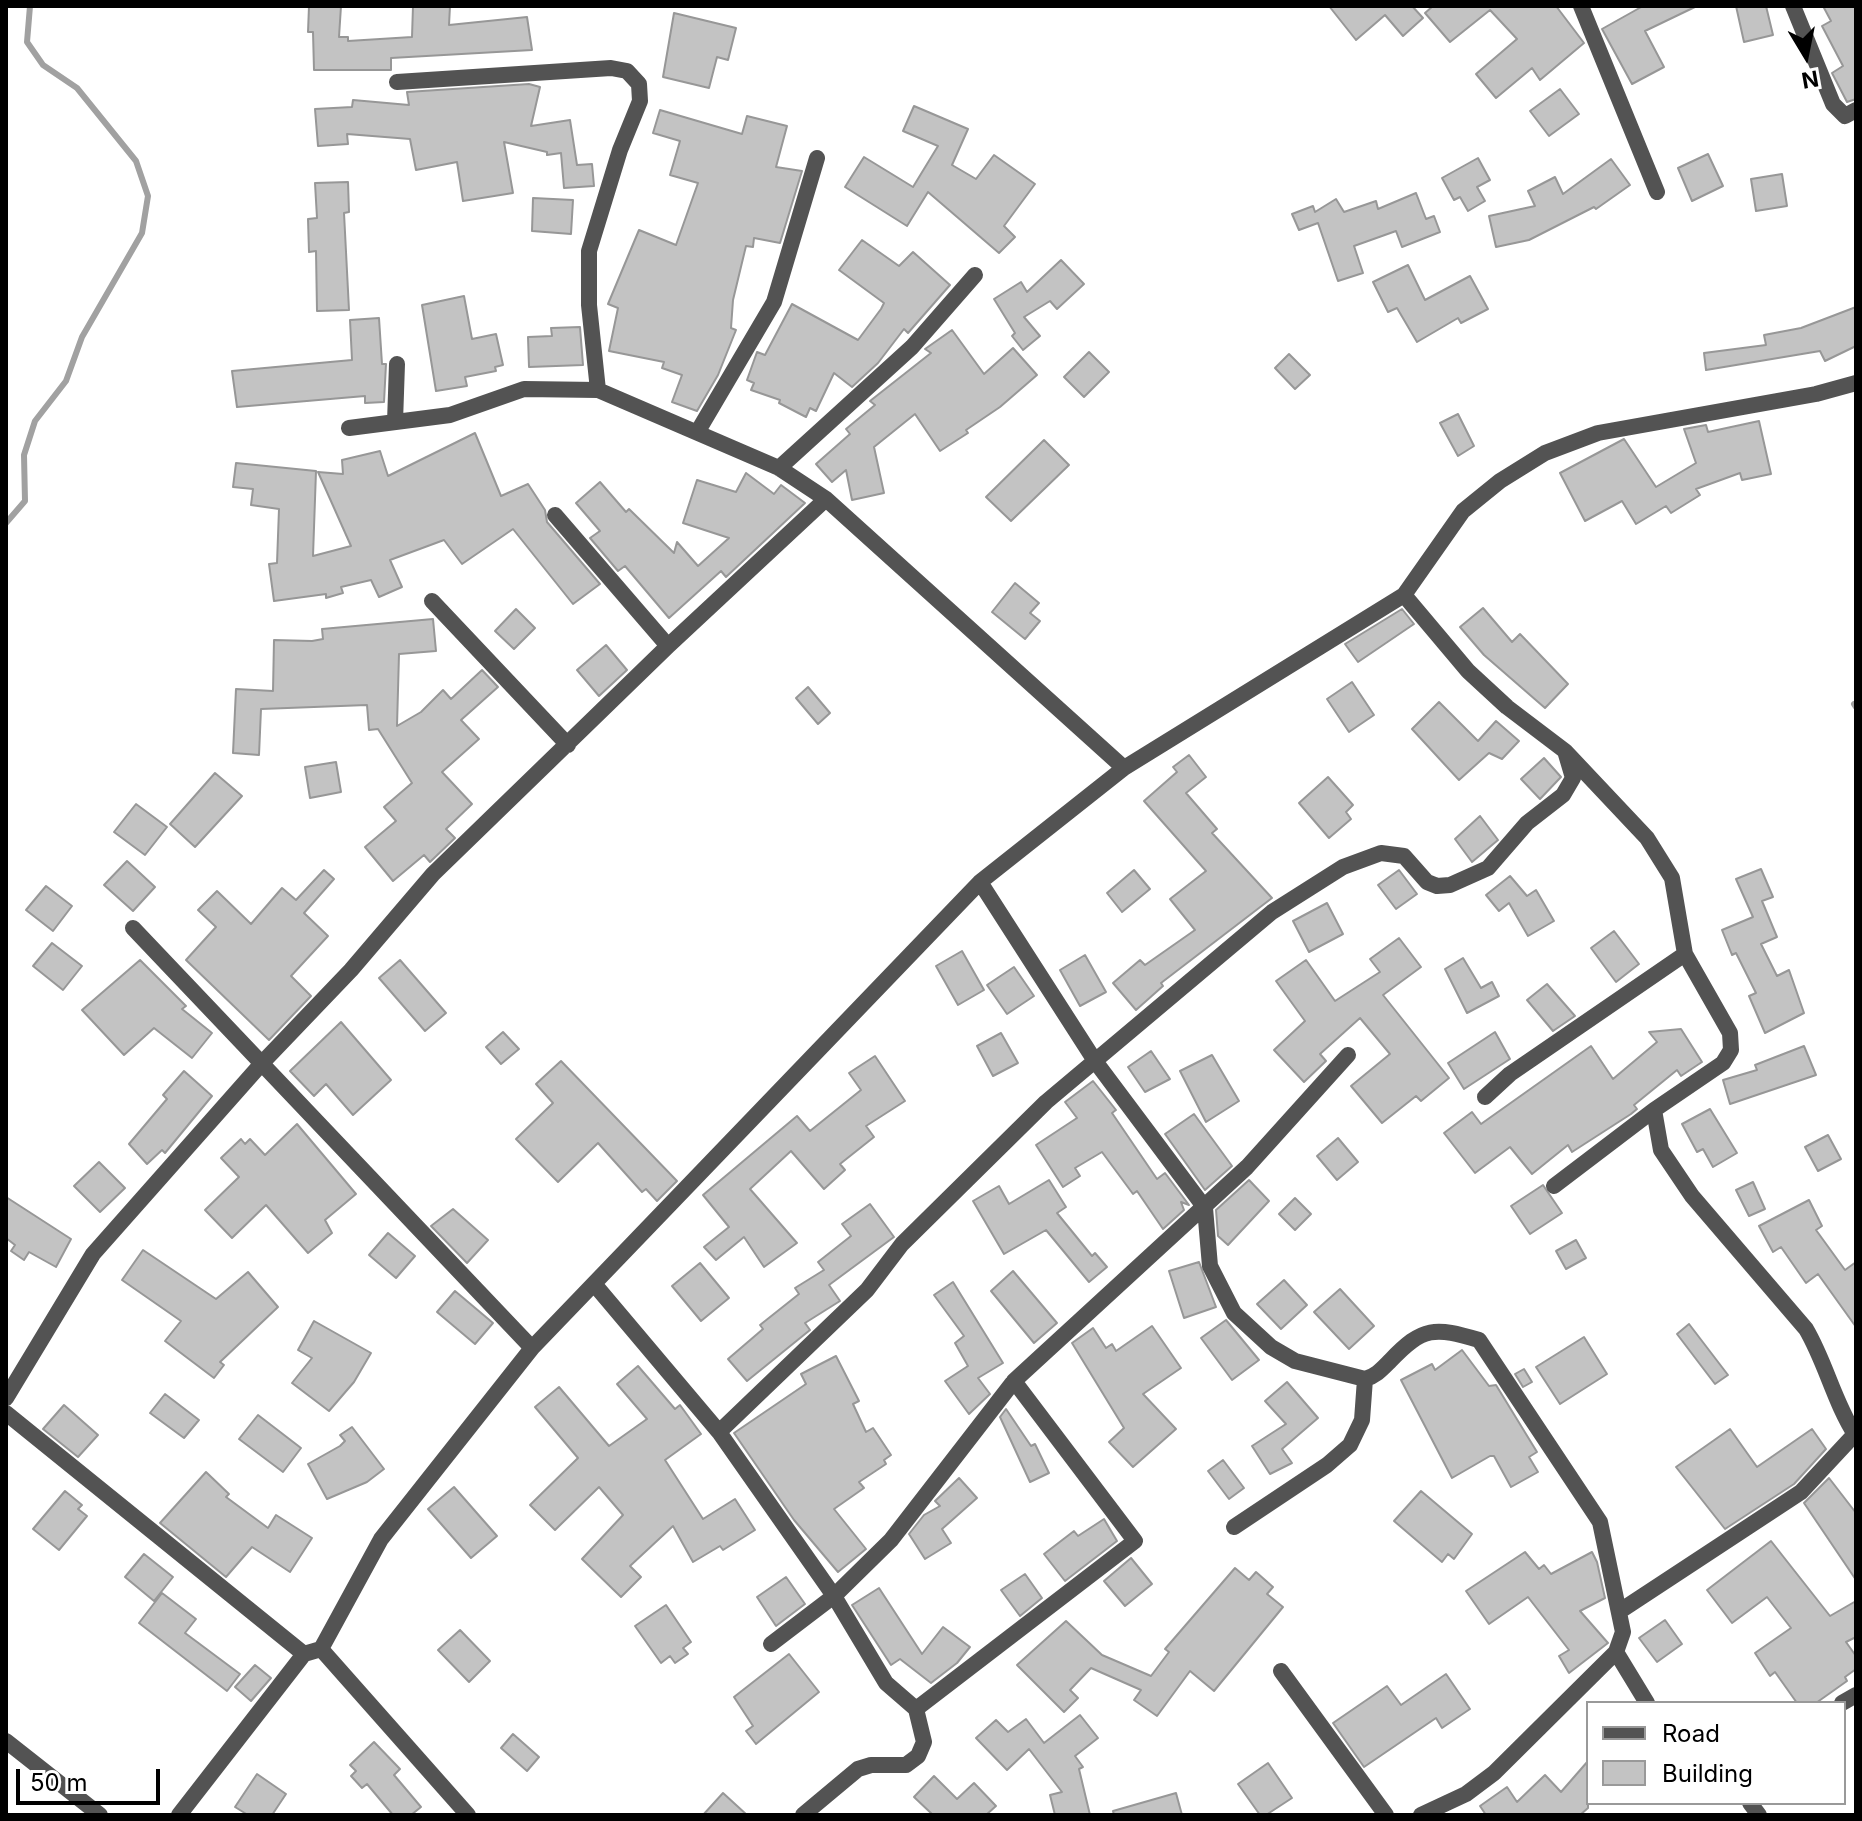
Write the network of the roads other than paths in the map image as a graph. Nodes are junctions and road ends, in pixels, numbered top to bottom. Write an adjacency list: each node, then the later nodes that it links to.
1 (1581, 6): 6 (street)
2 (1793, 6): 4 (street)
3 (397, 82): 10 (street)
4 (1856, 110)
5 (817, 158): 13 (street)
6 (1657, 192)
7 (975, 275): 14 (street)
8 (397, 364): 11 (street)
9 (1856, 383): 17 (street)
10 (598, 390): 11 (street); 13 (street)
11 (395, 422): 12 (street)
12 (349, 428)
13 (698, 431): 14 (street)
14 (779, 468): 15 (street)
15 (826, 499): 19 (street); 22 (street)
16 (555, 515): 19 (street)
17 (1404, 595): 21 (street); 22 (street)
18 (432, 601): 20 (street)
19 (668, 646): 20 (street)
20 (568, 745): 28 (street)
21 (1565, 751): 25 (street); 27 (street)
22 (1124, 768): 23 (street)
23 (980, 882): 27 (street); 33 (street)
24 (133, 928): 28 (street)
25 (1685, 954): 29 (street); 30 (street)
26 (1348, 1055): 32 (street)
27 (1095, 1061): 32 (street); 39 (street)
28 (263, 1062): 34 (street); 37 (street)
29 (1485, 1097)
30 (1654, 1110): 31 (street); 40 (street)
31 (1554, 1186)
32 (1205, 1208): 35 (street); 36 (street)
33 (595, 1285): 34 (street); 39 (street)
34 (532, 1348): 45 (street)
35 (1365, 1379): 41 (street); 43 (street)
36 (1014, 1381): 42 (street); 50 (street)
37 (6, 1398)
38 (6, 1413): 47 (street)
39 (719, 1432): 42 (street)
40 (1855, 1435): 43 (street)
41 (1234, 1527)
42 (834, 1596): 44 (street); 50 (street)
43 (1620, 1611): 46 (street)
44 (771, 1644)
45 (321, 1649): 47 (street); 52 (street)
46 (1616, 1652): 49 (street); 57 (street)
47 (304, 1654): 54 (street)
48 (1281, 1671): 56 (street)
49 (1646, 1701)
50 (916, 1709): 55 (street)
51 (6, 1741): 53 (street)
52 (460, 1813)
53 (100, 1815)
54 (179, 1815)
55 (803, 1815)
56 (1386, 1815)
57 (1421, 1815)

